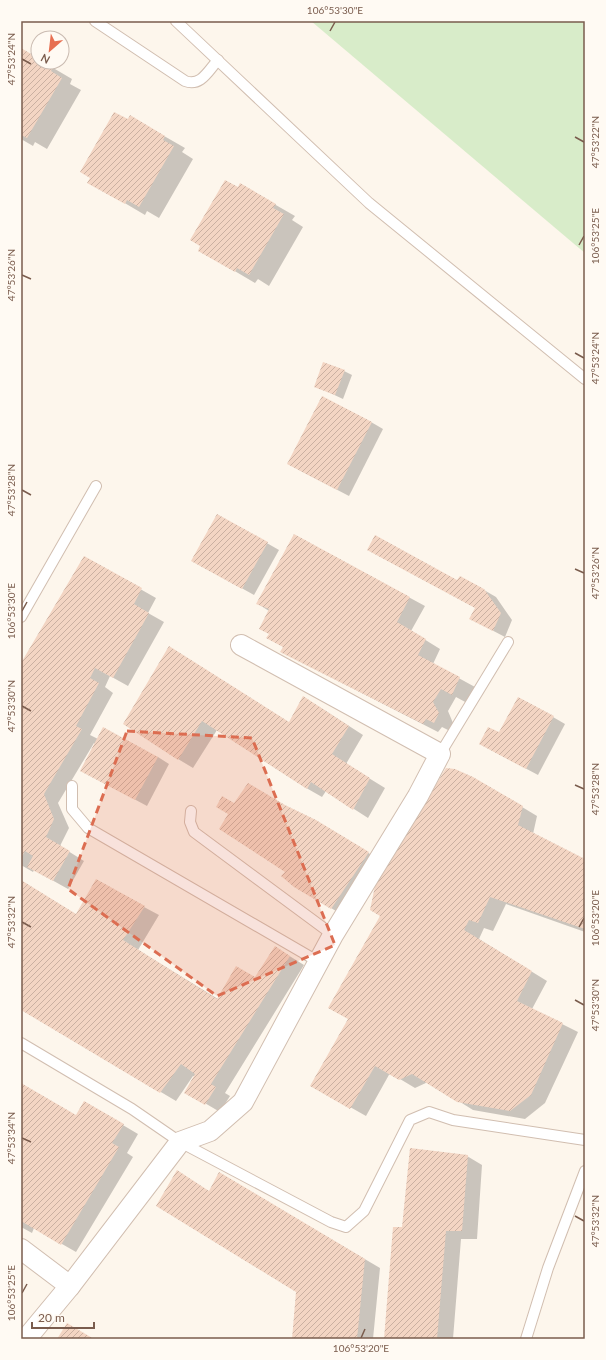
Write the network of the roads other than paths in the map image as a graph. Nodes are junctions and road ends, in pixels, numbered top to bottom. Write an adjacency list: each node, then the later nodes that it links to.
1 (95, 21): 3 (lane)
2 (176, 21): 3 (lane)
3 (218, 60): 4 (lane)
4 (585, 379)
5 (96, 486): 6 (lane)
6 (21, 617)
7 (508, 642): 9 (lane)
8 (241, 645): 9 (street)
9 (440, 754): 12 (street)
10 (72, 786): 13 (lane)
11 (190, 811): 12 (lane)
12 (333, 935): 13 (street)
13 (319, 962): 16 (street)
14 (21, 1043): 16 (lane)
15 (585, 1140): 16 (lane)
16 (180, 1142): 19 (street)
17 (585, 1171): 21 (lane)
18 (21, 1248): 19 (street)
19 (70, 1286): 20 (street)
20 (26, 1339)
21 (526, 1339)

